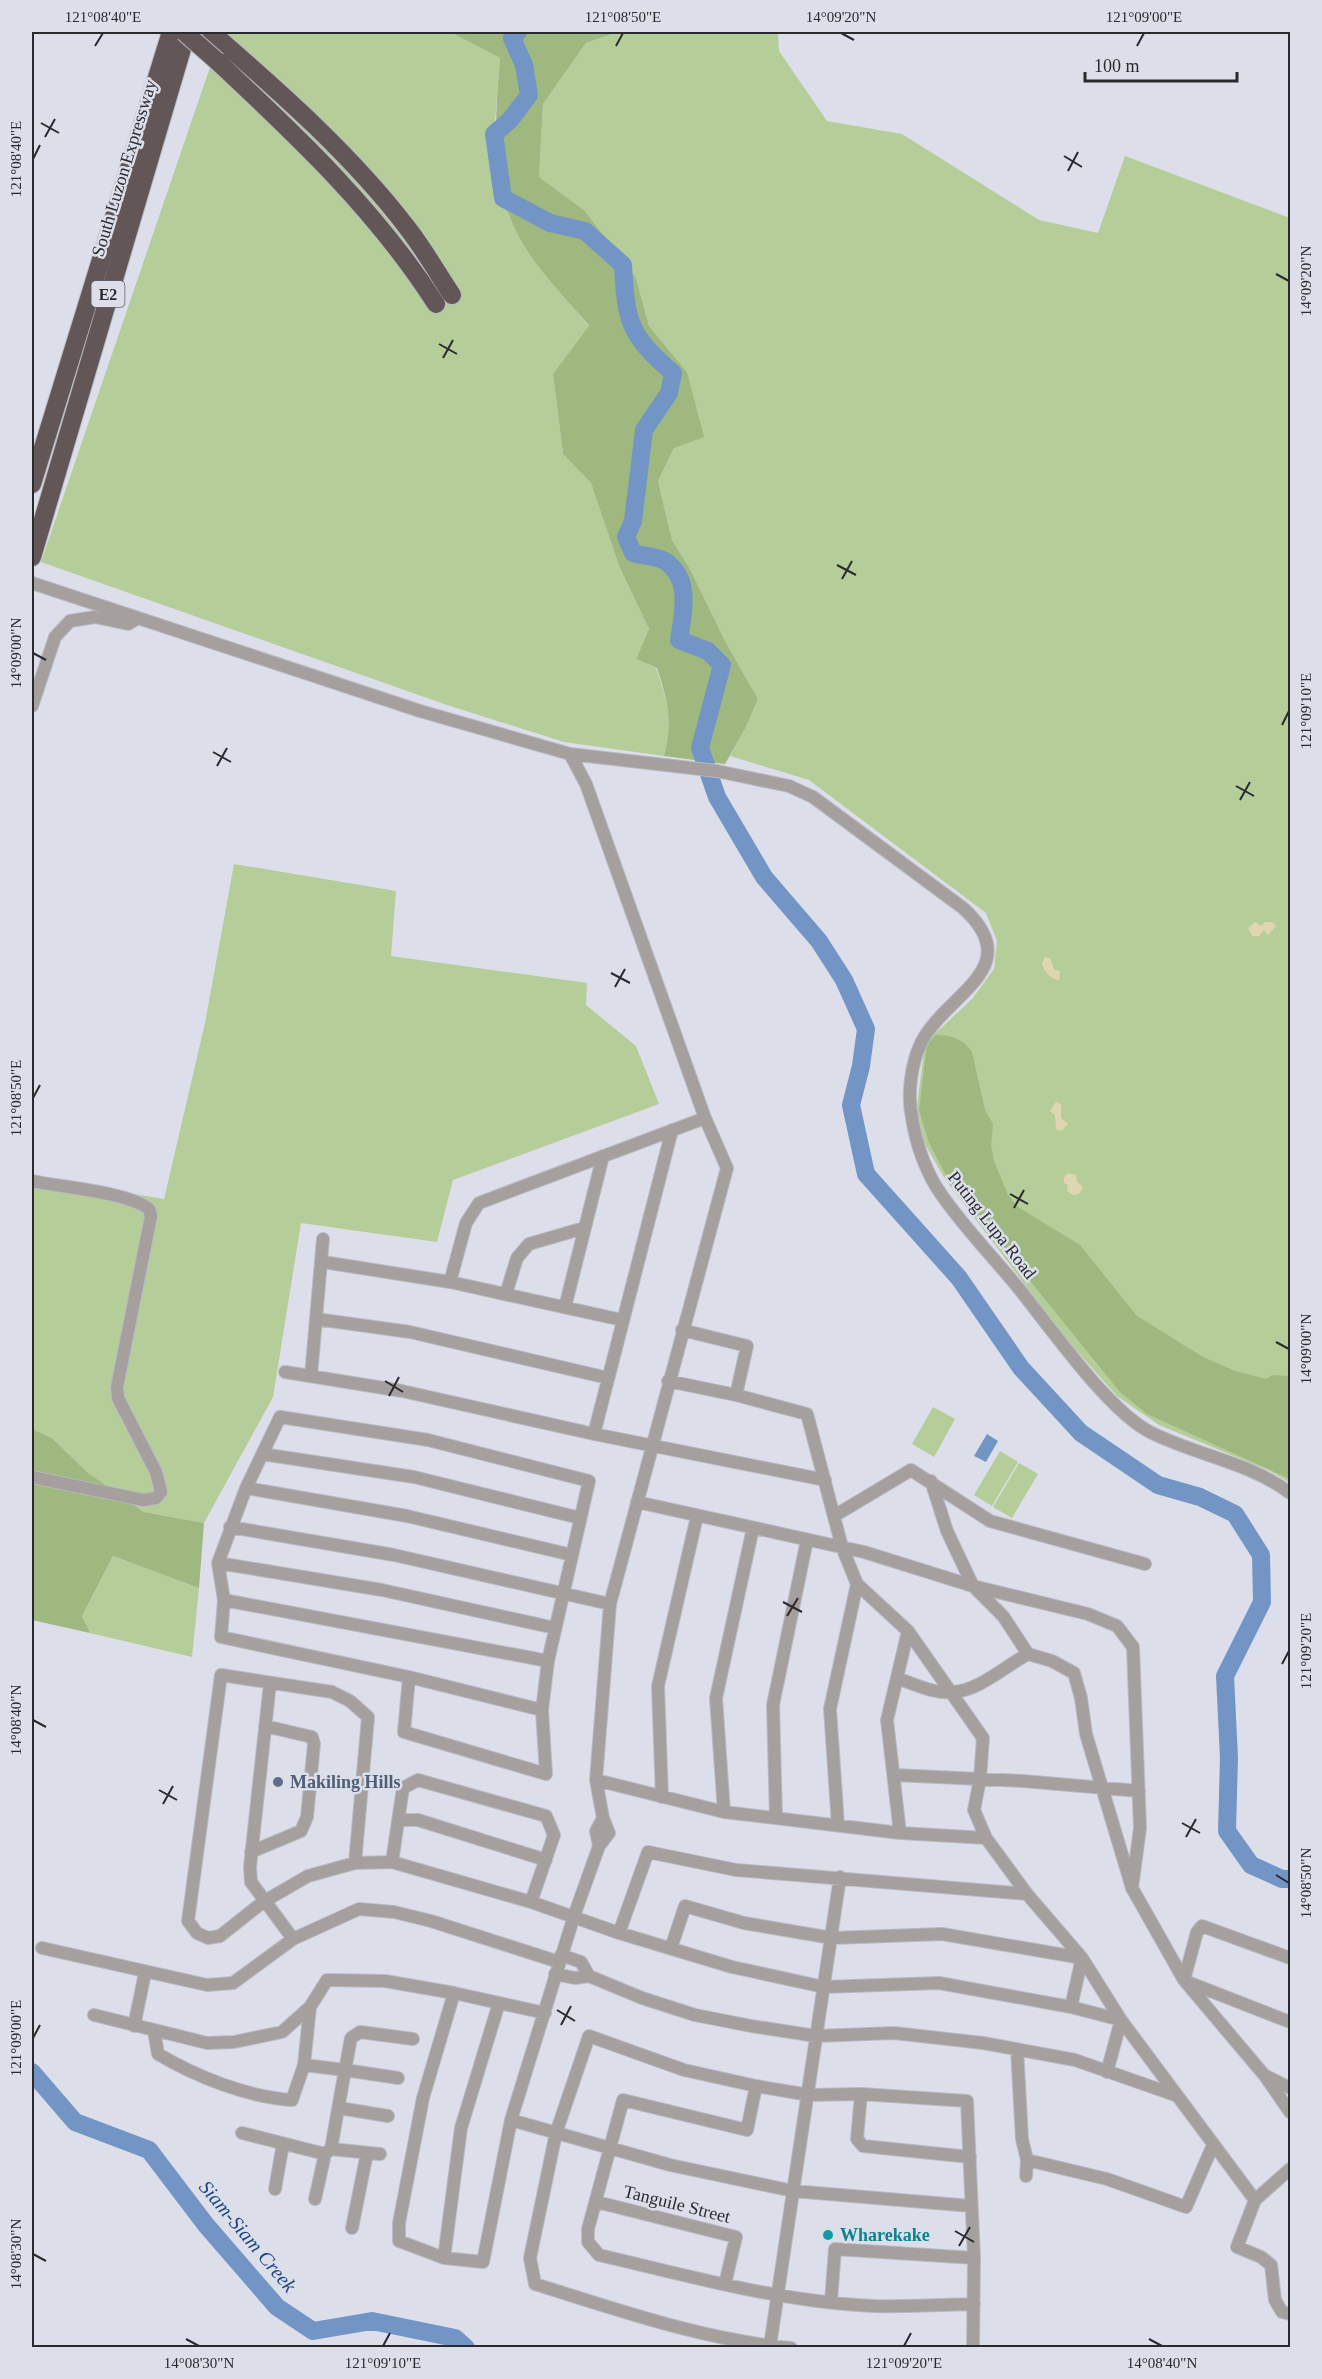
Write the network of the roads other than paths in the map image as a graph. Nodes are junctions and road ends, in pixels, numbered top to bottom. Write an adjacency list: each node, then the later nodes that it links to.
1 (171, 32): 6 (highway, South Luzon Expressway / E2)
2 (186, 32): 5 (highway, South Luzon Expressway / E2, bridge); 7 (highway, South Luzon Expressway / E2)
3 (217, 37): 4 (highway)
4 (452, 296)
5 (436, 304)
6 (32, 484)
7 (32, 557)
8 (32, 583): 9 (street, Puting Lupa Road)
9 (138, 618): 10 (street); 11 (street, Puting Lupa Road)
10 (32, 706)
11 (570, 754): 12 (street); 37 (street, Puting Lupa Road)
12 (705, 1118): 13 (street); 24 (street)
13 (672, 1130): 14 (street); 23 (street)
14 (603, 1156): 16 (street); 19 (street)
15 (32, 1181): 33 (street)
16 (584, 1228): 20 (street); 21 (street)
17 (323, 1239): 18 (street)
18 (323, 1262): 19 (street); 22 (street)
19 (450, 1282): 20 (street)
20 (506, 1294): 21 (street)
21 (565, 1307): 23 (street)
22 (316, 1319): 26 (street); 27 (street)
23 (622, 1320): 27 (street)
24 (682, 1330): 28 (street); 29 (street)
25 (285, 1372): 26 (street)
26 (311, 1376): 30 (street)
27 (608, 1378): 30 (street)
28 (668, 1381): 29 (street); 31 (street)
29 (736, 1395): 34 (street)
30 (594, 1434): 31 (street)
31 (651, 1445): 34 (street); 38 (street)
32 (262, 1454): 36 (street); 41 (street); 41 (street)
33 (32, 1477)
34 (825, 1480): 40 (street)
35 (931, 1481): 40 (street); 48 (street); 50 (street)
36 (246, 1488): 42 (street); 46 (street)
37 (1290, 1493)
38 (637, 1502): 39 (street); 53 (street)
39 (697, 1516): 43 (street); 69 (street)
40 (834, 1516): 45 (street)
41 (580, 1518): 46 (street)
42 (230, 1527): 47 (street); 51 (street)
43 (753, 1528): 44 (street); 70 (street)
44 (807, 1540): 45 (street); 71 (street)
45 (842, 1547): 49 (street); 50 (street)
46 (572, 1555): 51 (street)
47 (218, 1563): 52 (street); 54 (street)
48 (1145, 1564)
49 (857, 1584): 55 (street); 73 (street)
50 (972, 1586): 56 (street); 68 (street)
51 (563, 1595): 53 (street); 54 (street)
52 (224, 1600): 57 (street); 58 (street)
53 (610, 1604): 66 (street)
54 (555, 1628): 57 (street)
55 (908, 1631): 59 (street); 61 (street)
56 (1028, 1654): 61 (street); 67 (street)
57 (548, 1661): 62 (street)
58 (409, 1677): 62 (street); 62 (street)
59 (897, 1678): 61 (street); 64 (street)
60 (270, 1683): 63 (street); 79 (street); 83 (street)
61 (952, 1693): 65 (street)
62 (542, 1710)
63 (265, 1726): 76 (street); 76 (street)
64 (894, 1775): 65 (street); 74 (street)
65 (980, 1779): 67 (street); 75 (street)
66 (596, 1780): 69 (street); 85 (street)
67 (1103, 1788): 68 (street); 81 (street)
68 (1139, 1791): 81 (street)
69 (662, 1797): 70 (street)
70 (724, 1812): 71 (street)
71 (776, 1818): 73 (street)
72 (398, 1820): 77 (street); 77 (street); 78 (street)
73 (838, 1825): 74 (street)
74 (900, 1833): 75 (street)
75 (986, 1838): 82 (street)
76 (250, 1852): 83 (street)
77 (546, 1860): 84 (street)
78 (393, 1862): 79 (street); 84 (street)
79 (354, 1863): 83 (street)
80 (840, 1877): 82 (street); 86 (street); 88 (street)
81 (1132, 1888): 96 (street)
82 (1027, 1894): 91 (street)
83 (263, 1902): 87 (street)
84 (531, 1902): 85 (street)
85 (574, 1916): 86 (street); 93 (street)
86 (619, 1933): 90 (street)
87 (293, 1938): 93 (street); 94 (street)
88 (832, 1938): 90 (street); 91 (street); 97 (street)
89 (42, 1948): 94 (street)
90 (671, 1948): 97 (street)
91 (1082, 1958): 101 (street); 104 (street)
92 (1290, 1958): 96 (street)
93 (559, 1964): 95 (street); 95 (street); 102 (street)
94 (146, 1973): 106 (street)
95 (590, 1976): 108 (street)
96 (1184, 1980): 105 (street); 114 (street)
97 (824, 1987): 101 (street); 108 (street)
98 (454, 1993): 99 (street); 100 (street); 144 (street)
99 (499, 2003): 102 (street); 144 (street)
100 (310, 2007): 107 (street); 111 (street)
101 (1071, 2007): 104 (street)
102 (545, 2013): 124 (street)
103 (94, 2015): 106 (street)
104 (1121, 2020): 113 (street); 120 (street)
105 (1290, 2022)
106 (134, 2026): 107 (street)
107 (154, 2031): 111 (street)
108 (816, 2036): 110 (street); 119 (street)
109 (413, 2039): 112 (street)
110 (1017, 2049): 113 (street); 134 (street)
111 (304, 2065): 112 (street)
112 (345, 2070): 115 (street); 121 (street)
113 (1107, 2072): 120 (street)
114 (1265, 2076): 117 (street); 122 (street)
115 (398, 2078)
116 (756, 2086): 119 (street); 126 (street); 129 (street)
117 (1290, 2088)
118 (861, 2094): 119 (street); 133 (street); 133 (street)
119 (809, 2095): 138 (street)
120 (1176, 2096): 128 (street)
121 (339, 2108): 123 (street); 130 (street)
122 (1290, 2112)
123 (388, 2116)
124 (511, 2121): 126 (street); 144 (street)
125 (242, 2133): 127 (street)
126 (556, 2133): 129 (street); 151 (street)
127 (283, 2144): 130 (street); 137 (street)
128 (1213, 2145): 134 (street); 140 (street)
129 (610, 2148): 138 (street); 141 (street)
130 (328, 2151): 131 (street); 139 (street)
131 (367, 2152): 132 (street); 143 (street)
132 (380, 2154)
133 (970, 2157): 142 (street)
134 (1027, 2160): 136 (street)
135 (1290, 2169): 140 (street)
136 (1026, 2176)
137 (275, 2189)
138 (793, 2191): 142 (street); 147 (street)
139 (315, 2199)
140 (1255, 2200): 150 (street)
141 (597, 2202): 146 (street); 146 (street, Tanguile Street)
142 (971, 2206): 145 (street)
143 (352, 2228)
144 (444, 2258)
145 (974, 2258): 148 (street); 149 (street)
146 (726, 2284): 147 (street)
147 (778, 2293): 148 (street); 151 (street)
148 (831, 2301): 149 (street)
149 (974, 2304): 153 (street)
150 (1290, 2314)
151 (770, 2346): 152 (street)
152 (792, 2348)
153 (973, 2348)

